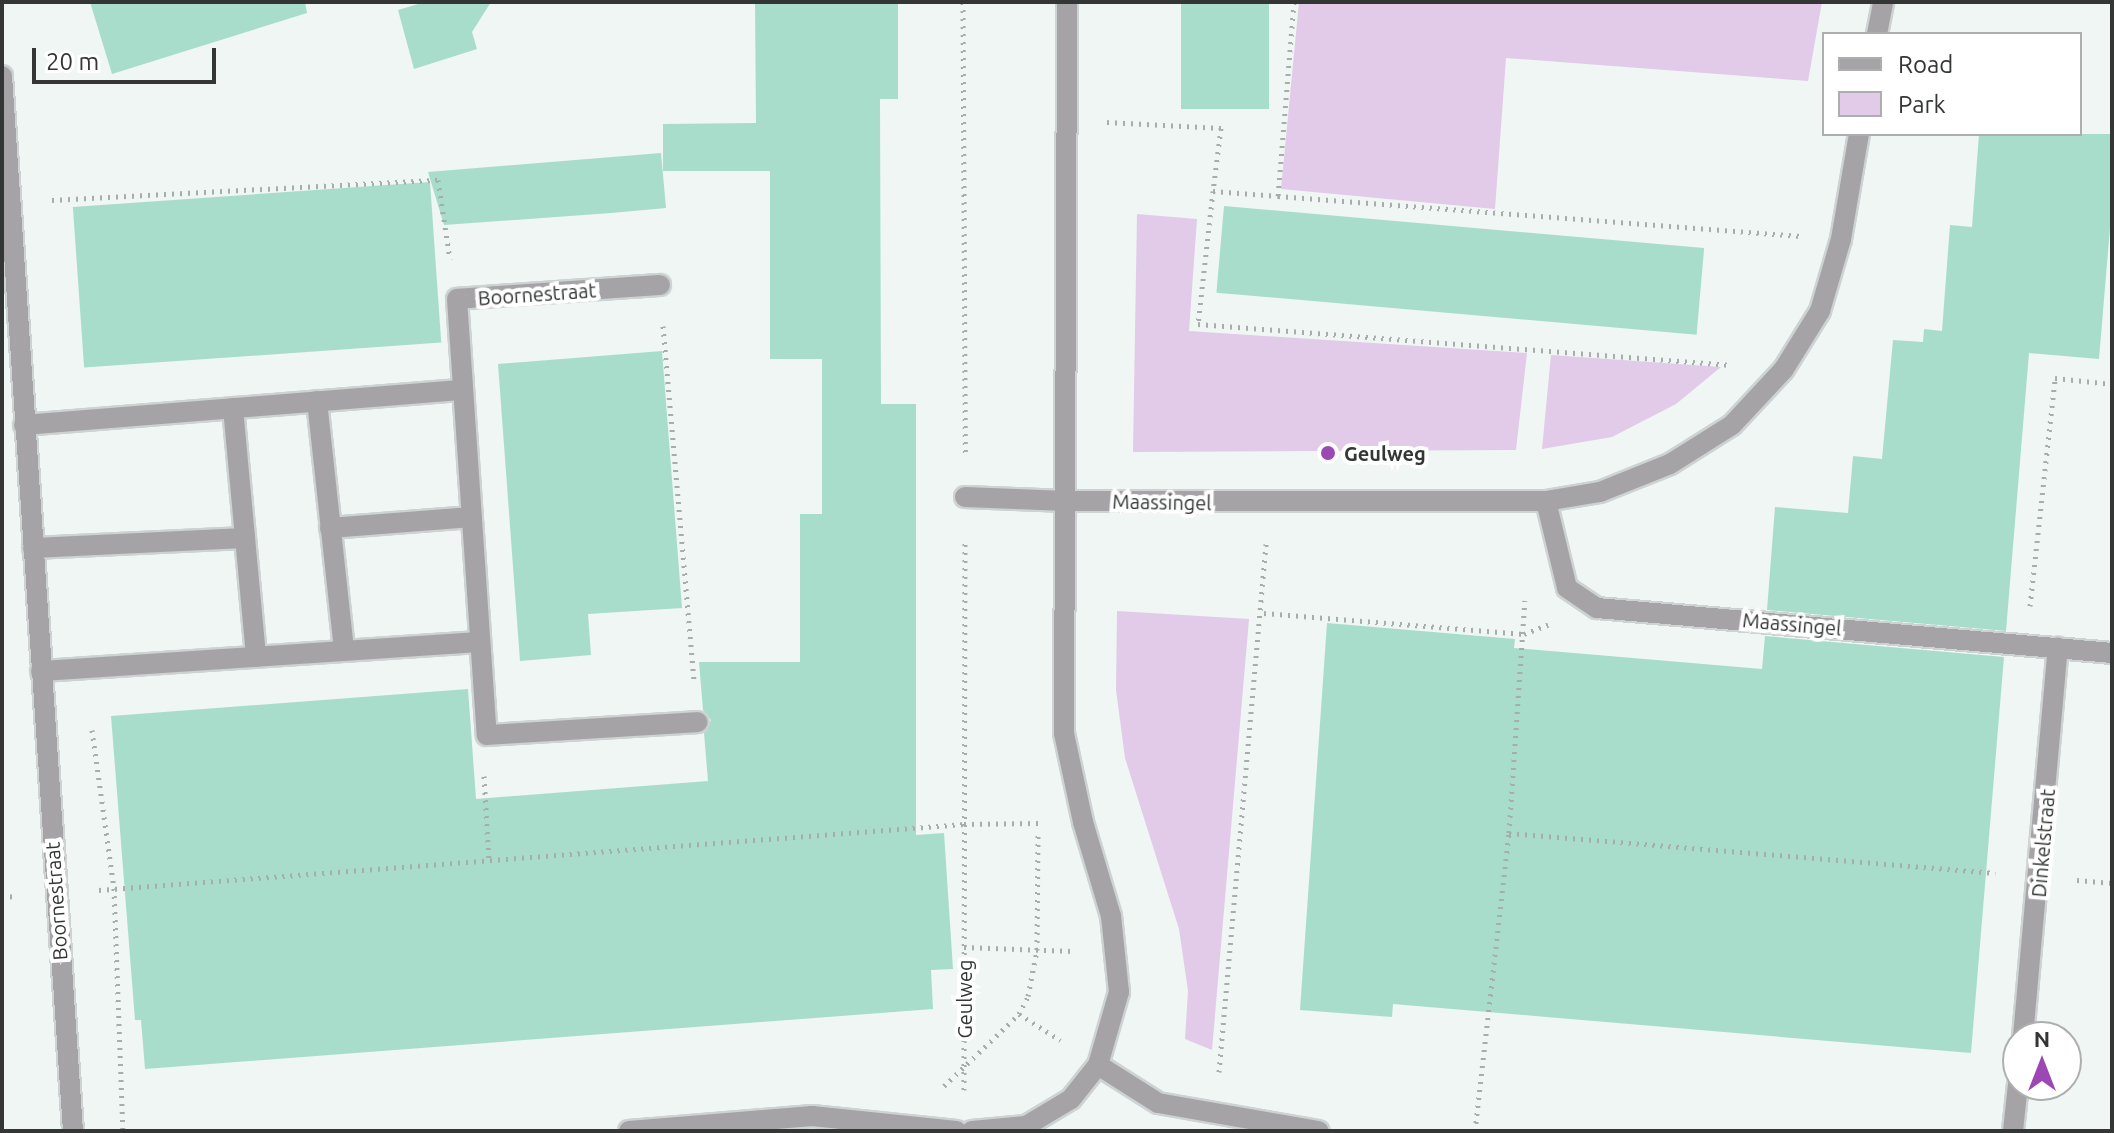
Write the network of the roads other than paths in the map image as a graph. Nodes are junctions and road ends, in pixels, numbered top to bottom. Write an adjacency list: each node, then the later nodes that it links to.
1 (1067, 2): 12 (street)
2 (1883, 2): 3 (street)
3 (1877, 32)
4 (2, 76): 10 (street, Boornestraat)
5 (1859, 136): 13 (street, Maassingel)
6 (660, 285): 7 (street, Boornestraat)
7 (463, 390): 8 (street); 14 (street, Boornestraat)
8 (317, 401): 9 (street); 15 (street)
9 (233, 408): 10 (street); 16 (street)
10 (24, 425): 17 (street, Boornestraat)
11 (965, 497): 12 (street, Maassingel)
12 (1066, 501): 13 (street, Maassingel); 26 (street)
13 (1546, 501): 19 (street, Maassingel)
14 (472, 517): 15 (street); 18 (street, Boornestraat)
15 (330, 528): 20 (street)
16 (245, 538): 17 (street); 22 (street)
17 (33, 548): 23 (street, Boornestraat)
18 (480, 642): 20 (street); 24 (street, Boornestraat)
19 (2058, 648): 21 (street, Maassingel); 25 (street, Dinkelstraat)
20 (344, 651): 22 (street)
21 (2112, 653)
22 (256, 657): 23 (street)
23 (41, 671): 28 (street, Boornestraat)
24 (698, 722)
25 (2025, 1021)
26 (1098, 1065): 31 (street); 32 (street)
27 (2016, 1101): 33 (street)
28 (73, 1131)
29 (629, 1131): 30 (street)
30 (956, 1131)
31 (972, 1131)
32 (1319, 1131)
33 (2013, 1131)

